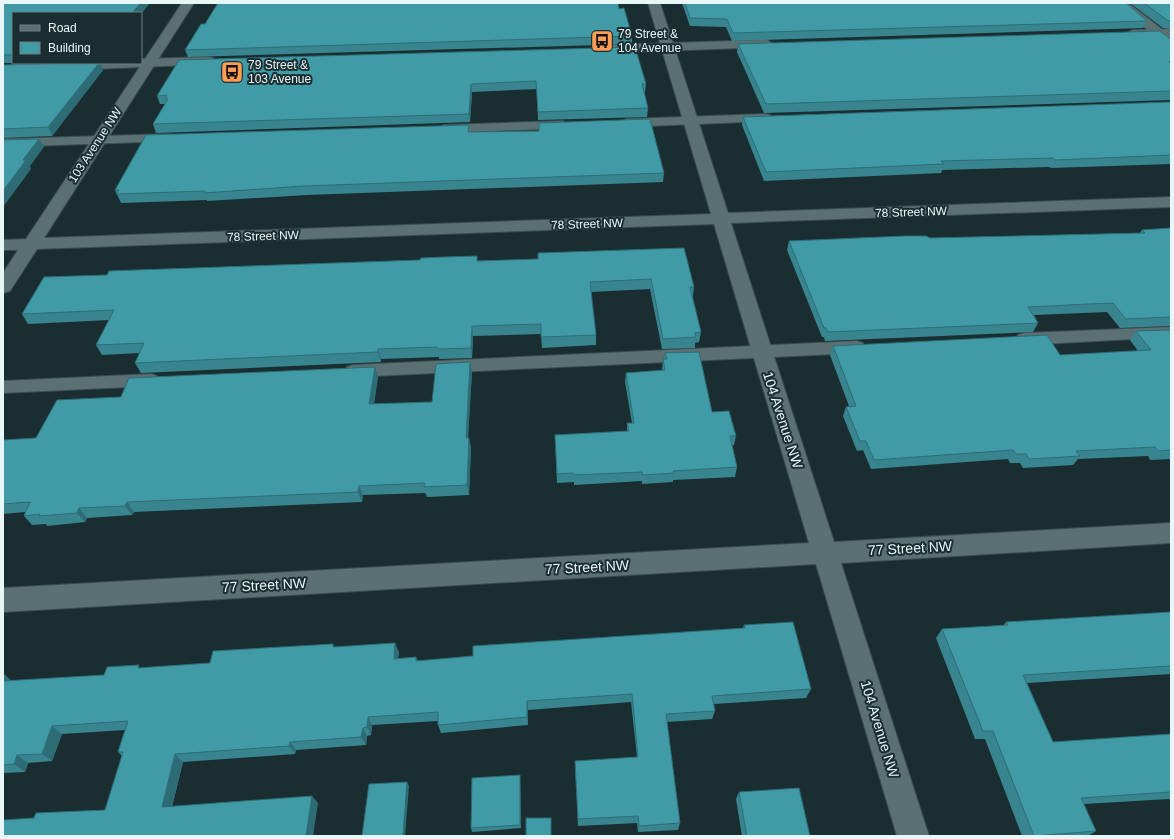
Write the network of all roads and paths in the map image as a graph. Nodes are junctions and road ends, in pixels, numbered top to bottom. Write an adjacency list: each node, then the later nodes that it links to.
1 (188, 3): 12 (street, 103 Avenue NW)
2 (654, 3): 8 (street, 104 Avenue NW)
3 (1121, 3): 4 (street)
4 (1166, 33): 5 (street); 6 (street)
5 (1116, 34)
6 (1171, 42)
7 (782, 44): 8 (street)
8 (666, 48): 9 (street); 16 (street, 104 Avenue NW)
9 (593, 50)
10 (218, 61): 12 (street)
11 (142, 63): 12 (street)
12 (148, 63): 21 (street, 103 Avenue NW)
13 (118, 64): 14 (street)
14 (58, 66)
15 (776, 118): 16 (lane)
16 (689, 120): 17 (lane); 24 (street, 104 Avenue NW)
17 (616, 123)
18 (576, 124): 19 (lane)
19 (434, 129)
20 (181, 137): 21 (lane)
21 (98, 140): 22 (lane); 25 (street, 103 Avenue NW)
22 (3, 143)
23 (1171, 202): 24 (street, 78 Street NW)
24 (721, 219): 25 (street, 78 Street NW); 31 (street, 104 Avenue NW)
25 (31, 244): 26 (street, 78 Street NW); 27 (street, 103 Avenue NW)
26 (3, 246)
27 (3, 287)
28 (1171, 332): 29 (lane)
29 (1006, 340)
30 (872, 346): 31 (lane)
31 (761, 352): 32 (lane); 36 (street, 104 Avenue NW)
32 (338, 372)
33 (171, 379): 34 (lane)
34 (3, 387)
35 (1171, 533): 36 (street, 77 Street NW)
36 (826, 553): 37 (street, 77 Street NW); 38 (street, 104 Avenue NW)
37 (3, 600)
38 (913, 836)

